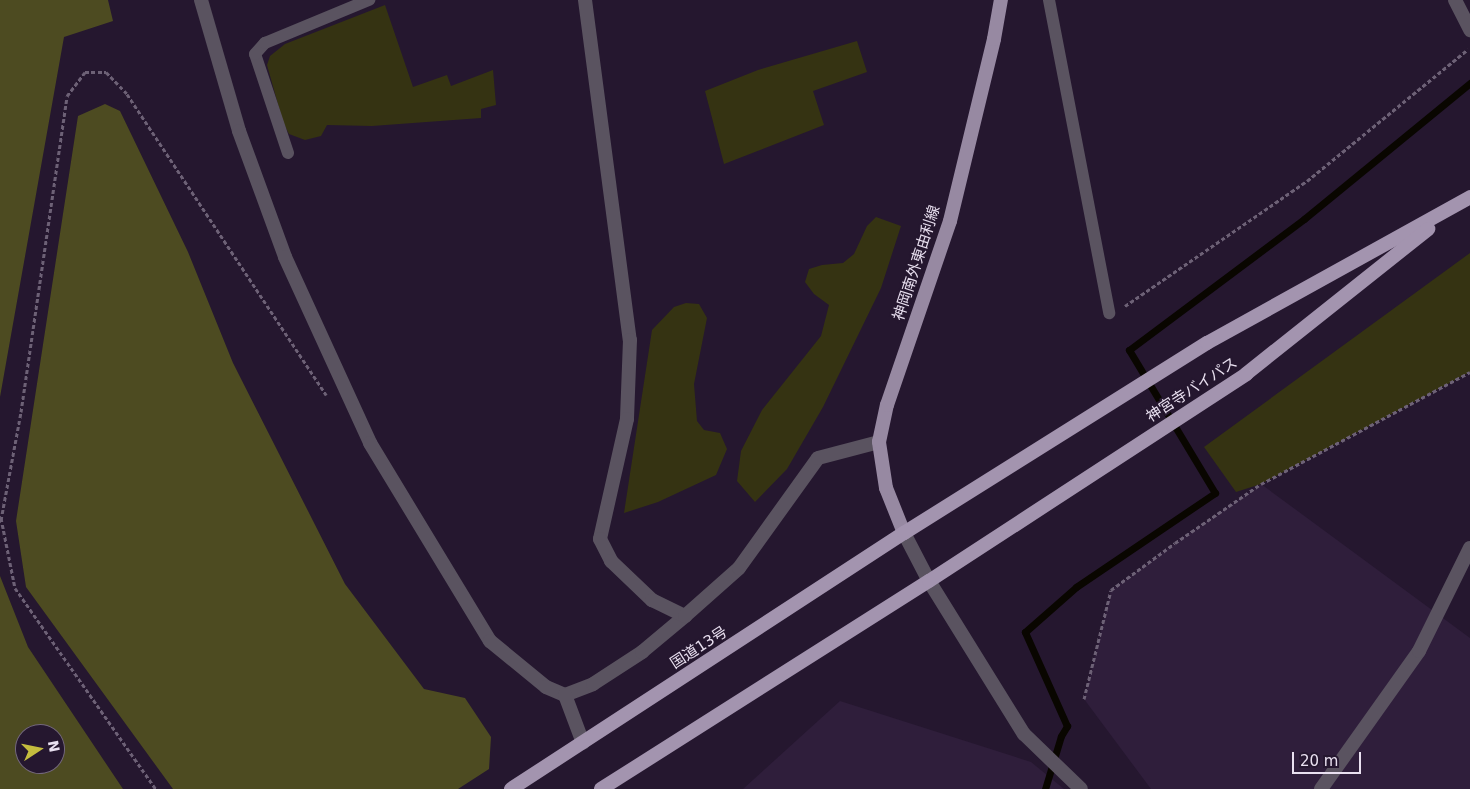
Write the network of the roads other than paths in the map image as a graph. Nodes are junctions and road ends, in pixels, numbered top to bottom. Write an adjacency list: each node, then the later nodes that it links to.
1 (200, 0): 16 (street)
2 (368, 0): 8 (lane)
3 (585, 0): 15 (street)
4 (1001, 0): 11 (main road, 神岡南外東由利線)
5 (1050, 0): 10 (lane)
6 (1455, 0): 7 (street)
7 (1470, 30)
8 (288, 153)
9 (1464, 201): 12 (highway, 神宮寺バイパス); 14 (highway, 神宮寺バイパス)
10 (1109, 313)
11 (879, 442): 12 (main road, 神岡南外東由利線); 15 (street)
12 (904, 533): 14 (street); 17 (highway, 国道13号)
13 (1470, 548): 21 (street)
14 (929, 581): 19 (highway); 20 (street)
15 (685, 616): 16 (street)
16 (565, 695): 17 (street)
17 (583, 742): 18 (highway, 国道13号)
18 (511, 789)
19 (601, 789)
20 (1081, 789)
21 (1321, 789)

